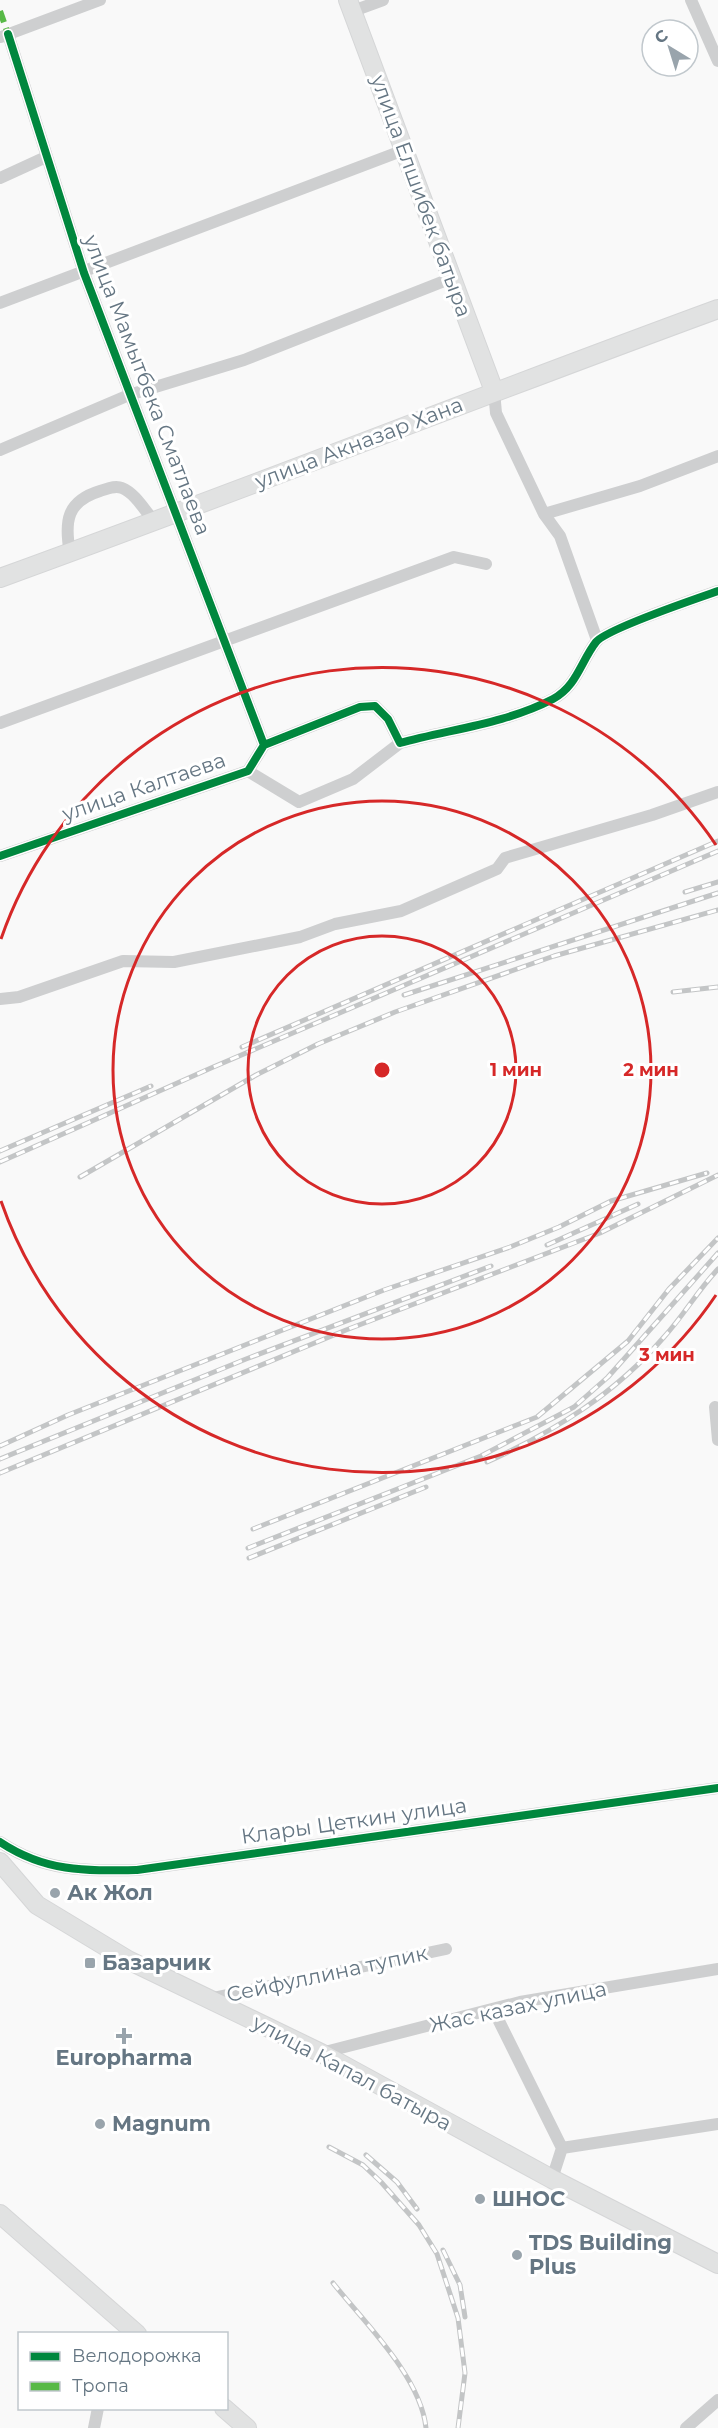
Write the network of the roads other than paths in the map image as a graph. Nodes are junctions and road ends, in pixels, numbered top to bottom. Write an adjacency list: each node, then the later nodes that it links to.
1 (100, 0): 5 (street)
2 (383, 0): 4 (street)
3 (691, 0): 6 (street)
4 (350, 6): 7 (main road, улица Елшибек батыра)
5 (4, 36): 8 (street, улица Мамытбека Сматлаева)
6 (718, 61)
7 (404, 150): 10 (street); 11 (main road, улица Елшибек батыра)
8 (46, 157): 9 (street); 10 (street, улица Мамытбека Сматлаева)
9 (0, 178)
10 (84, 273): 12 (street); 15 (street, улица Мамытбека Сматлаева)
11 (452, 278): 14 (main road, улица Елшибек батыра); 15 (street)
12 (0, 303)
13 (718, 309): 14 (main road, улица Акназар Хана)
14 (494, 391): 18 (main road, улица Акназар Хана); 19 (street)
15 (129, 395): 16 (street); 18 (street, улица Мамытбека Сматлаева)
16 (0, 450)
17 (718, 456): 19 (street)
18 (177, 514): 20 (main road, улица Акназар Хана); 26 (street, улица Мамытбека Сматлаева)
19 (544, 514): 25 (street)
20 (154, 521): 21 (main road, улица Акназар Хана); 21 (street)
21 (70, 553): 23 (main road, улица Акназар Хана)
22 (486, 564): 26 (street)
23 (0, 578)
24 (718, 591): 25 (street)
25 (597, 640): 28 (street)
26 (225, 641): 27 (street); 29 (street, улица Мамытбека Сматлаева)
27 (0, 723)
28 (400, 743): 29 (street); 30 (street)
29 (264, 745): 30 (street, улица Калтаева)
30 (248, 771): 32 (street, улица Калтаева)
31 (718, 792): 33 (street)
32 (0, 856)
33 (0, 999)
34 (715, 1407): 35 (street)
35 (718, 1440)
36 (718, 1788): 37 (street, Клары Цеткин улица)
37 (0, 1842)
38 (0, 1862): 41 (main road, улица Капал батыра)
39 (446, 1949): 41 (street, Сейфуллина тупик)
40 (718, 1969): 42 (street, Жас казах улица)
41 (208, 1999): 43 (main road, улица Капал батыра)
42 (493, 2009): 43 (street, Жас казах улица); 45 (street)
43 (321, 2053): 46 (main road, улица Капал батыра)
44 (718, 2124): 45 (street)
45 (562, 2148): 46 (street)
46 (552, 2179): 48 (main road, улица Капал батыра)
47 (0, 2214): 49 (main road)
48 (718, 2264)
49 (132, 2332)
50 (718, 2400): 55 (street)
51 (98, 2410): 53 (street)
52 (225, 2410): 54 (main road)
53 (94, 2428)
54 (247, 2428)
55 (686, 2428)

